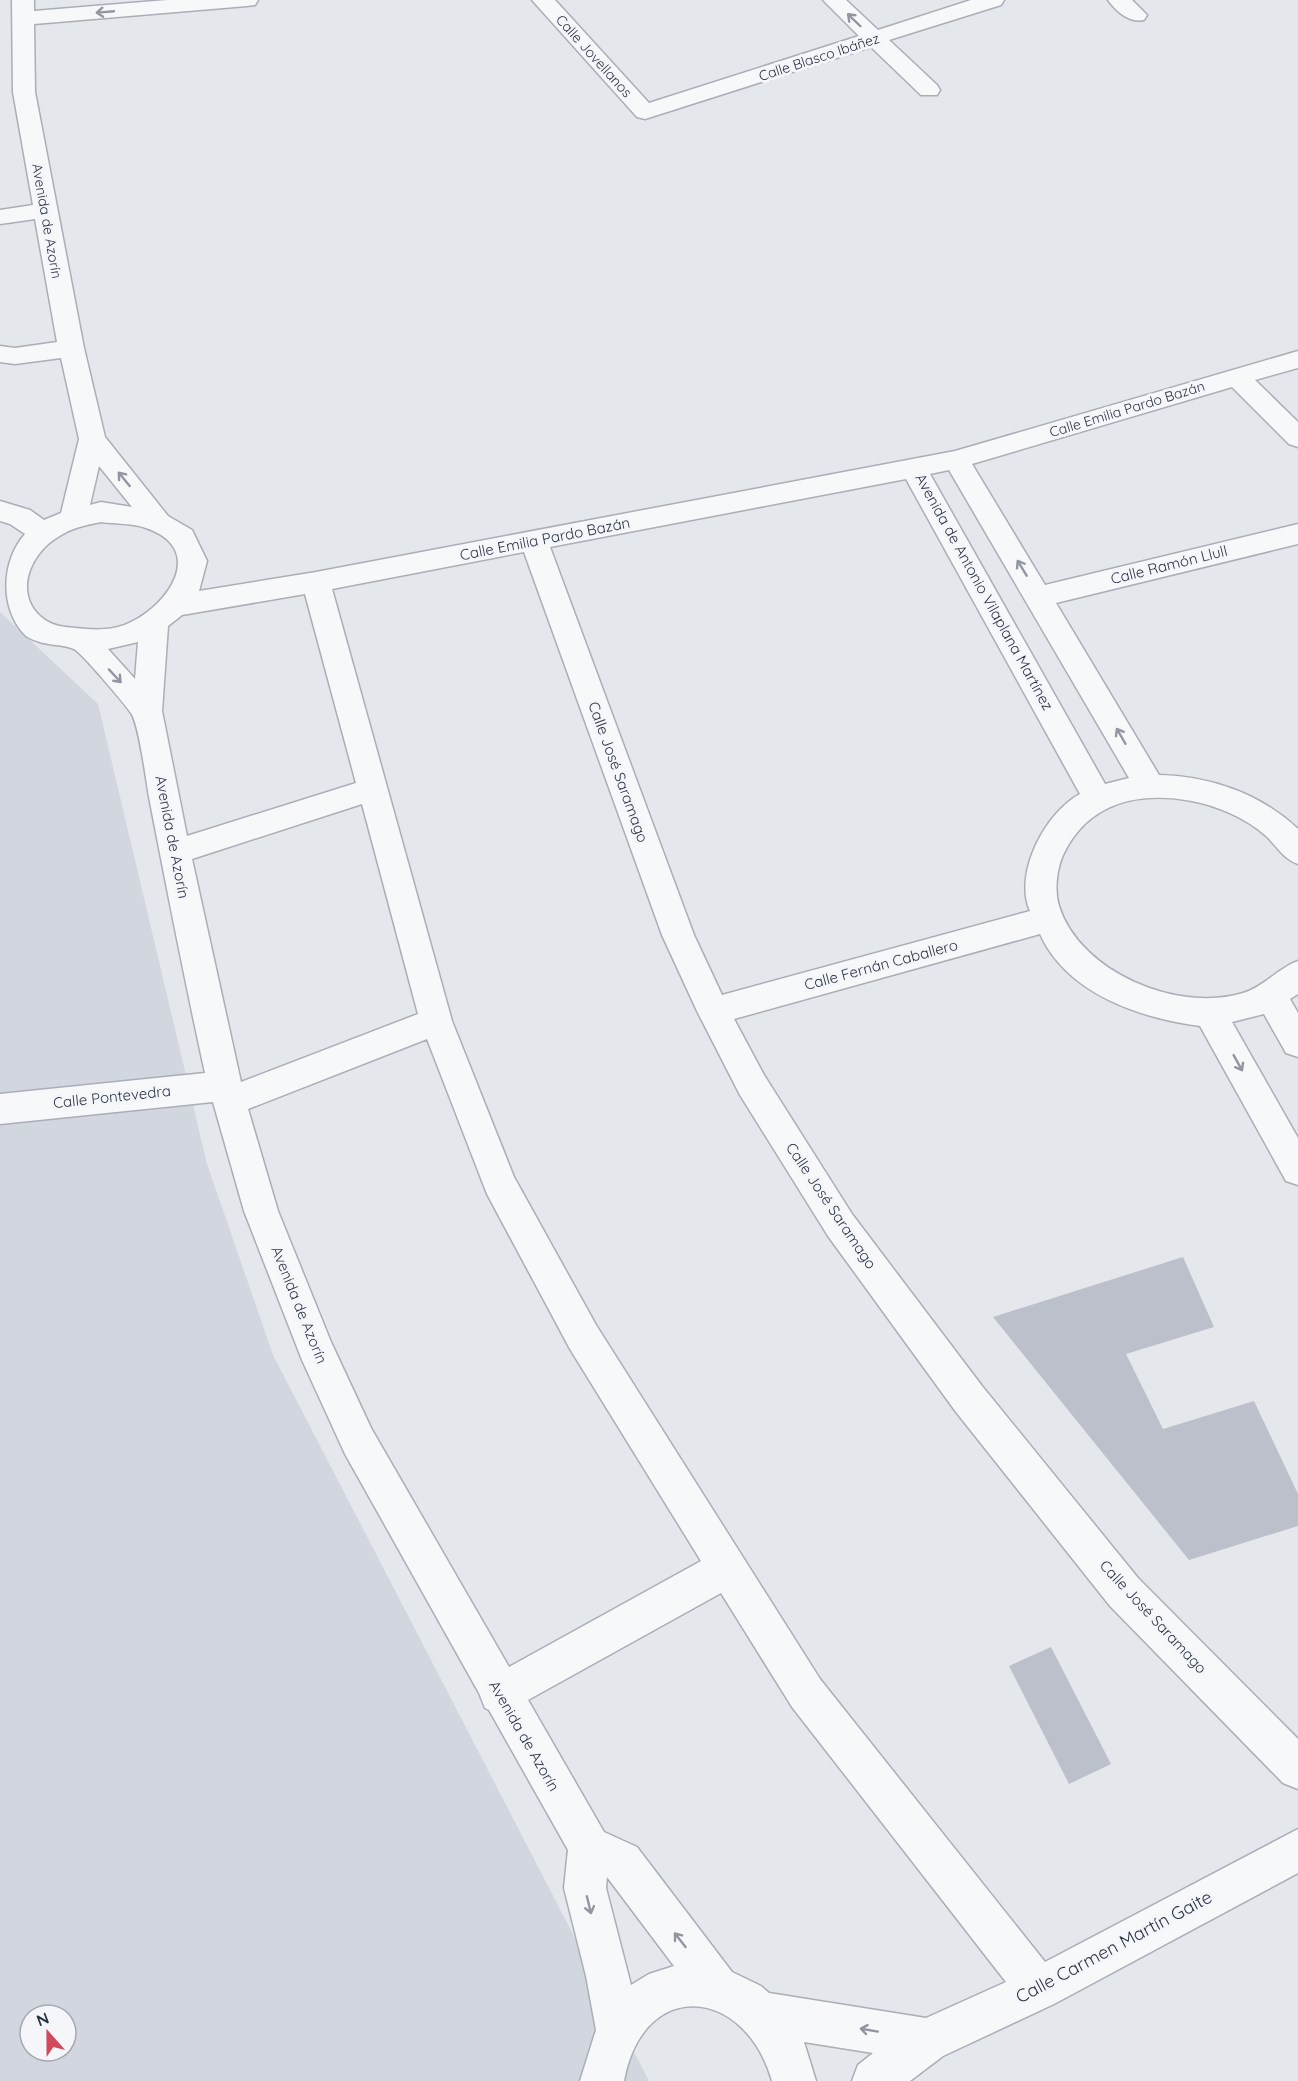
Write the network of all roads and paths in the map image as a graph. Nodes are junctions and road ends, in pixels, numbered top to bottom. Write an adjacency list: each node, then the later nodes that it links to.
1 (247, 0): 6 (street, one-way to 6)
2 (543, 0): 12 (street, Calle Jovellanos)
3 (834, 0): 8 (street, one-way to 3)
4 (993, 0): 8 (street, Calle Blasco Ibáñez)
5 (1119, 0): 7 (street)
6 (22, 9): 10 (street, Avenida de Azorín)
7 (1136, 15)
8 (875, 40): 9 (street); 12 (street, Calle Blasco Ibáñez)
9 (929, 90)
10 (24, 92): 11 (street); 13 (street, Avenida de Azorín)
11 (0, 95)
12 (645, 112)
13 (45, 210): 14 (street); 15 (street, Avenida de Azorín)
14 (0, 217)
15 (71, 348): 16 (street); 20 (street, Avenida de Azorín)
16 (0, 354)
17 (1298, 358): 18 (street, Calle Emilia Pardo Bazán)
18 (1237, 377): 19 (street); 21 (street, Calle Emilia Pardo Bazán)
19 (1298, 438)
20 (92, 440): 24 (street, one-way to 20); 25 (street)
21 (956, 460): 22 (street, Avenida de Antonio Vilaplana Martínez); 30 (street, one-way to 21)
22 (914, 470): 28 (street, Calle Emilia Pardo Bazán); 39 (street, Avenida de Antonio Vilaplana Martínez)
23 (0, 511): 26 (street)
24 (156, 518): 25 (street); 31 (street)
25 (73, 519): 26 (street)
26 (43, 533): 34 (street)
27 (1298, 534): 30 (street, Calle Ramón Llull)
28 (534, 541): 29 (street, Calle Emilia Pardo Bazán); 45 (street, Calle José Saramago)
29 (316, 582): 31 (street, Calle Emilia Pardo Bazán); 38 (street)
30 (1039, 597): 37 (street, one-way to 30)
31 (177, 605): 32 (street)
32 (154, 624): 35 (street); 36 (street)
33 (0, 632): 34 (street)
34 (45, 633): 35 (street)
35 (84, 641): 36 (street, one-way to 36)
36 (147, 711): 40 (street, Avenida de Azorín)
37 (1150, 786): 39 (street); 41 (street)
38 (373, 789): 40 (street); 47 (street)
39 (1098, 798): 42 (street)
40 (175, 852): 49 (street, Avenida de Azorín)
41 (1298, 852)
42 (1048, 919): 45 (street, Calle Fernán Caballero); 46 (street)
43 (1298, 975): 44 (street)
44 (1271, 996): 46 (street); 48 (street)
45 (713, 1011): 54 (street, Calle José Saramago)
46 (1209, 1012): 51 (street, one-way to 51)
47 (436, 1021): 49 (street, Calle Pontevedra); 52 (street)
48 (1298, 1043)
49 (227, 1094): 50 (street, Calle Pontevedra); 53 (street, Avenida de Azorín)
50 (0, 1109)
51 (1298, 1170)
52 (727, 1568): 53 (street); 58 (street)
53 (499, 1694): 55 (street, Avenida de Azorín)
54 (1298, 1768)
55 (589, 1847): 57 (street, one-way to 55); 60 (street, one-way to 60)
56 (1298, 1850): 58 (street, Calle Carmen Martín Gaite)
57 (716, 1986): 59 (street); 60 (street)
58 (1039, 1989): 61 (street, Calle Carmen Martín Gaite)
59 (764, 2014): 61 (street, one-way to 59); 63 (street)
60 (618, 2032): 62 (street)
61 (927, 2040): 64 (street, Calle Carmen Martín Gaite)
62 (602, 2081)
63 (794, 2081)
64 (874, 2081)

